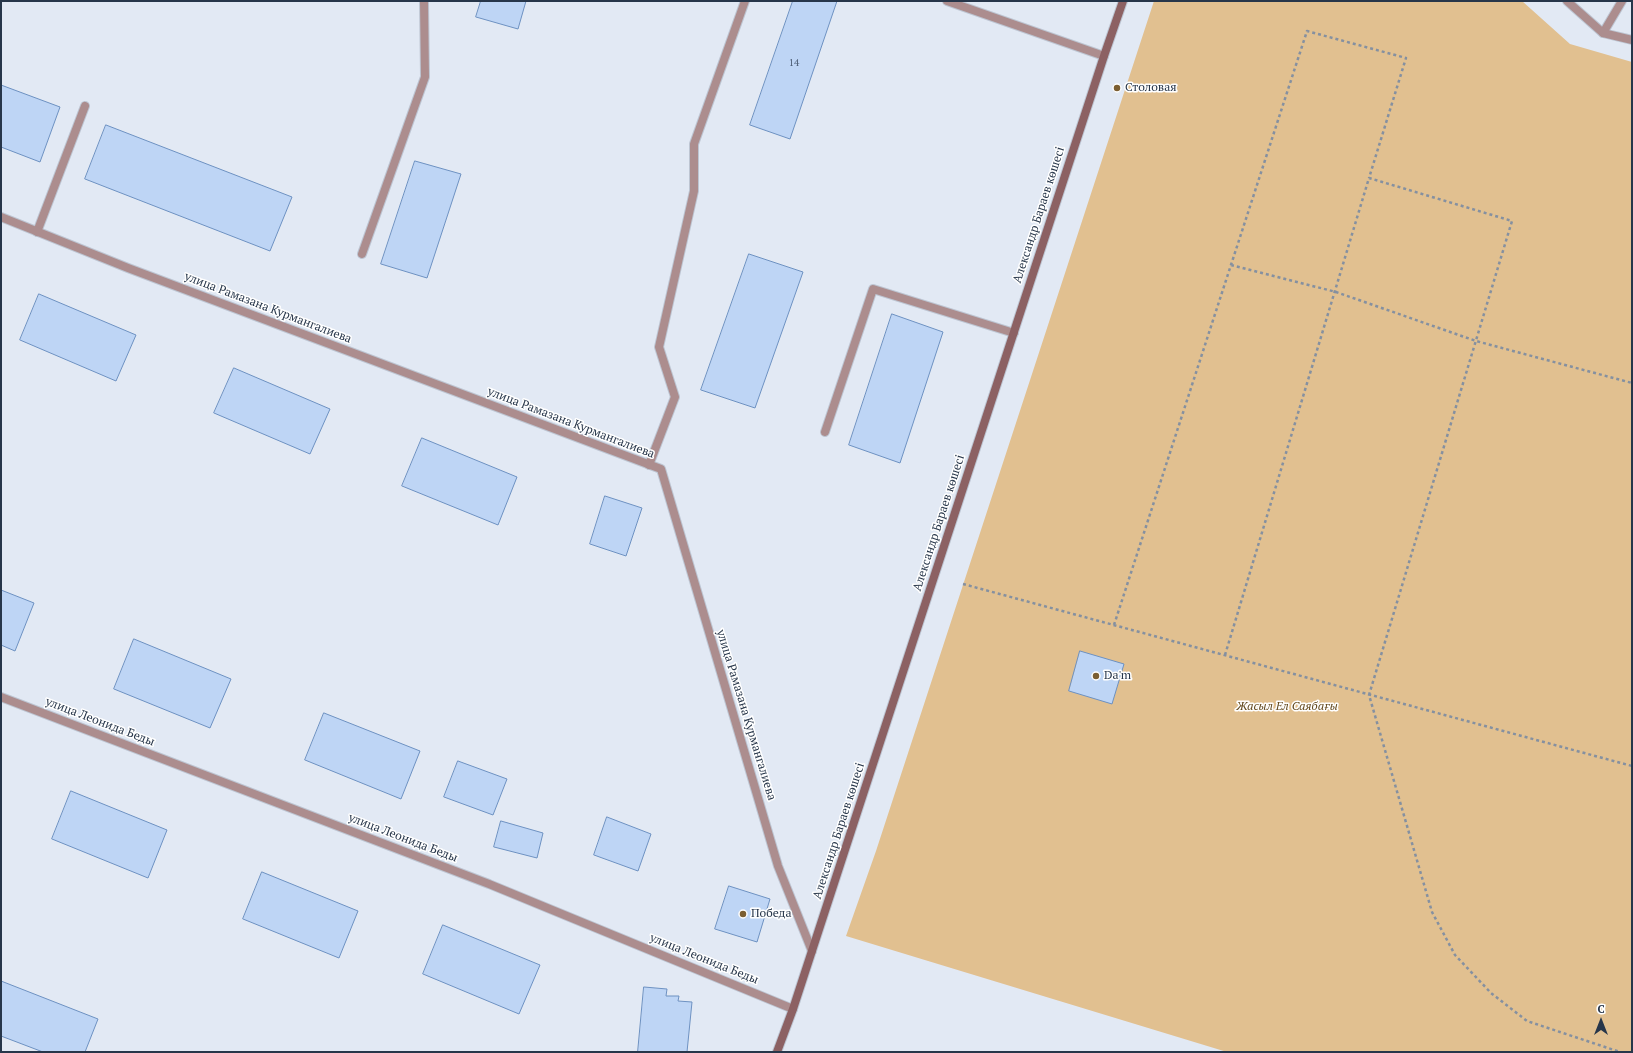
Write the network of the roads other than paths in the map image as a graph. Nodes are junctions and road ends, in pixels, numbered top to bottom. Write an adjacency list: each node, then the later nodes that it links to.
1 (424, 1): 13 (street)
2 (745, 1): 16 (street)
3 (947, 1): 9 (street)
4 (1123, 1): 9 (street, Александр Бараев көшесі)
5 (1567, 1): 7 (street)
6 (1622, 1): 7 (street)
7 (1603, 32): 8 (street)
8 (1632, 40)
9 (1104, 56): 14 (street, Александр Бараев көшесі)
10 (85, 106): 12 (street)
11 (1, 218): 12 (street, улица Рамазана Курмангалиева)
12 (37, 232): 16 (street, улица Рамазана Курмангалиева)
13 (362, 254)
14 (1014, 333): 15 (street); 18 (street, Александр Бараев көшесі)
15 (825, 432)
16 (649, 465): 18 (street, улица Рамазана Курмангалиева)
17 (1, 697): 19 (street, улица Леонида Беды)
18 (812, 951): 19 (street, Александр Бараев көшесі)
19 (793, 1009): 20 (street, Александр Бараев көшесі)
20 (777, 1052)

